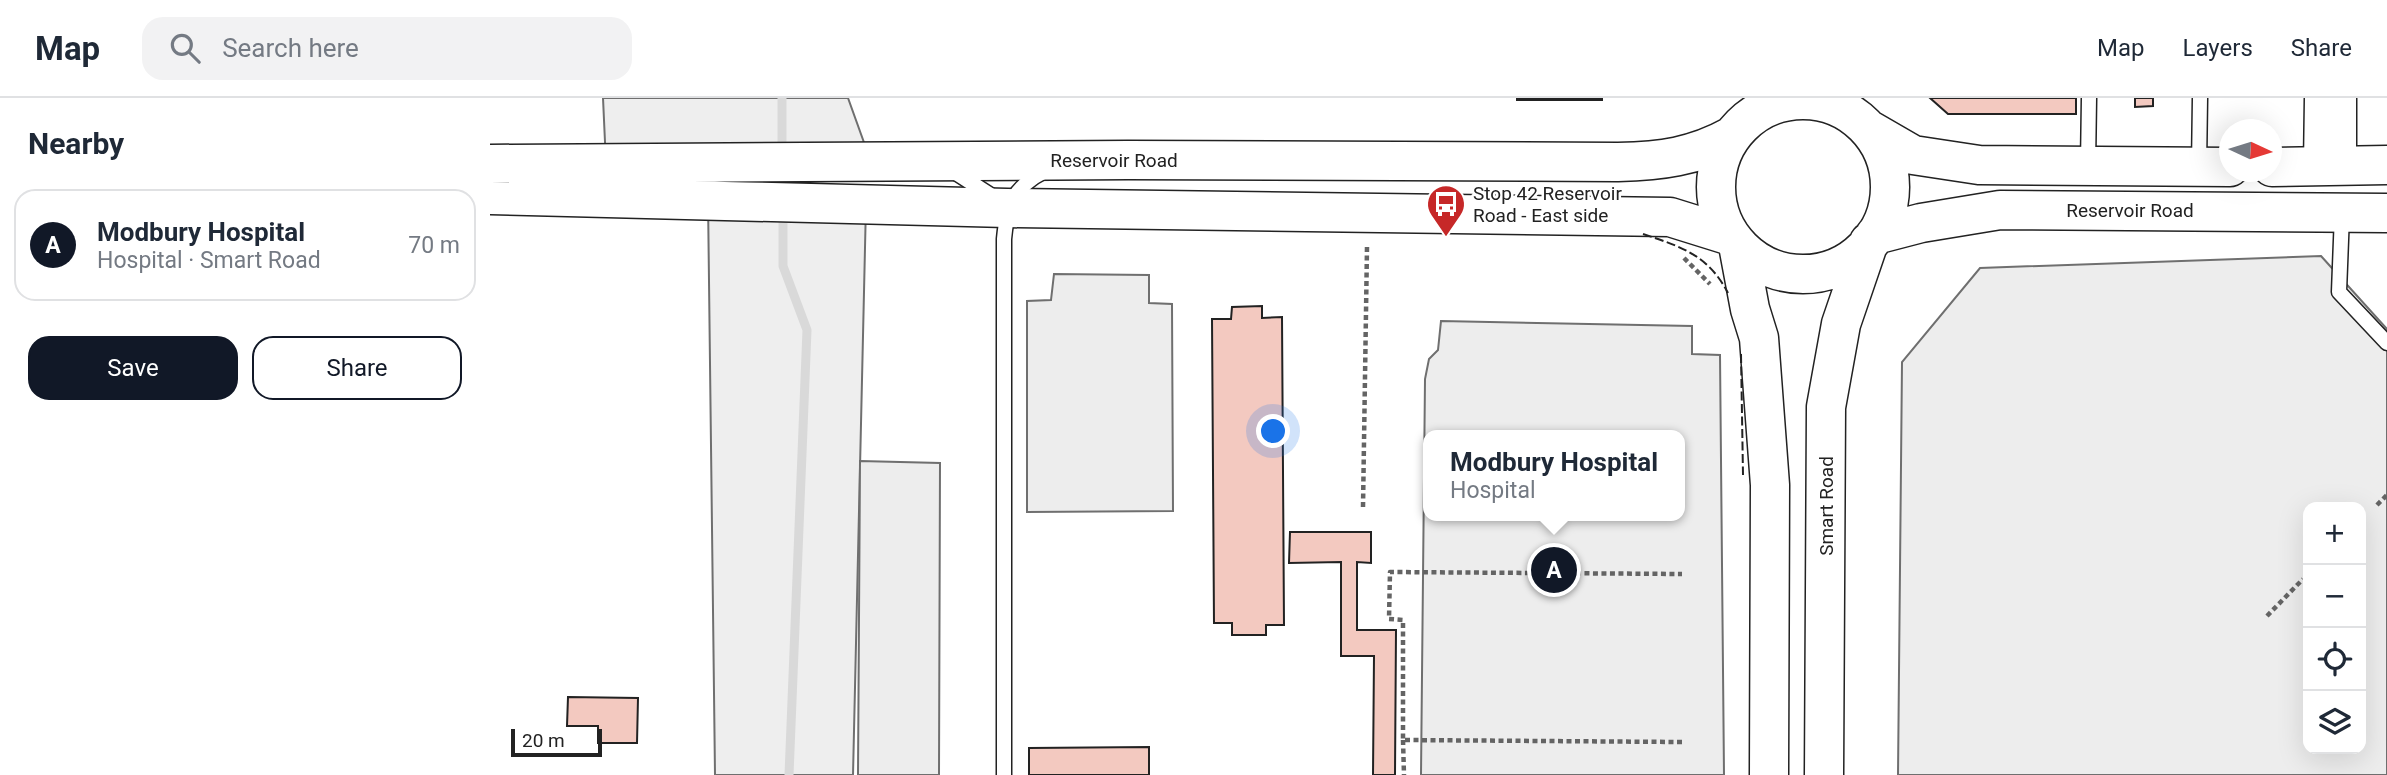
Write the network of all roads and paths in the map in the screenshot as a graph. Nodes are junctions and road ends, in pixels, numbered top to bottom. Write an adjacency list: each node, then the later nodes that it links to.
1 (2089, 98): 12 (lane)
2 (2200, 98): 13 (lane)
3 (2318, 98): 10 (street)
4 (2343, 98): 10 (street)
5 (1857, 115): 6 (main road); 12 (main road); 21 (main road)
6 (1747, 117): 7 (main road, Reservoir Road); 22 (main road)
7 (1065, 160): 8 (main road, Reservoir Road); 17 (lane)
8 (935, 161): 15 (main road, Reservoir Road); 17 (lane)
9 (490, 164): 15 (main road, Reservoir Road)
10 (2330, 166): 11 (main road); 14 (main road)
11 (2387, 166)
12 (2088, 167): 13 (main road)
13 (2214, 167)
14 (2282, 167)
15 (769, 176): 16 (main road, Reservoir Road); 17 (main road, Reservoir Road)
16 (490, 195)
17 (1007, 208): 22 (main road, Reservoir Road); 34 (lane)
18 (2342, 212): 19 (main road, Reservoir Road); 21 (main road, Reservoir Road); 25 (lane)
19 (2387, 213)
20 (1367, 239): 28 (path)
21 (1872, 239): 22 (main road); 37 (main road, Smart Road)
22 (1735, 240): 36 (main road)
23 (1677, 252): 24 (path)
24 (1713, 287)
25 (2387, 343)
26 (2387, 495): 27 (path)
27 (2376, 505)
28 (1363, 507)
29 (1682, 574): 32 (path)
30 (2303, 579): 31 (path)
31 (2267, 616)
32 (1404, 740): 33 (path); 35 (path)
33 (1682, 742)
34 (1004, 775)
35 (1404, 775)
36 (1769, 775)
37 (1824, 775)

